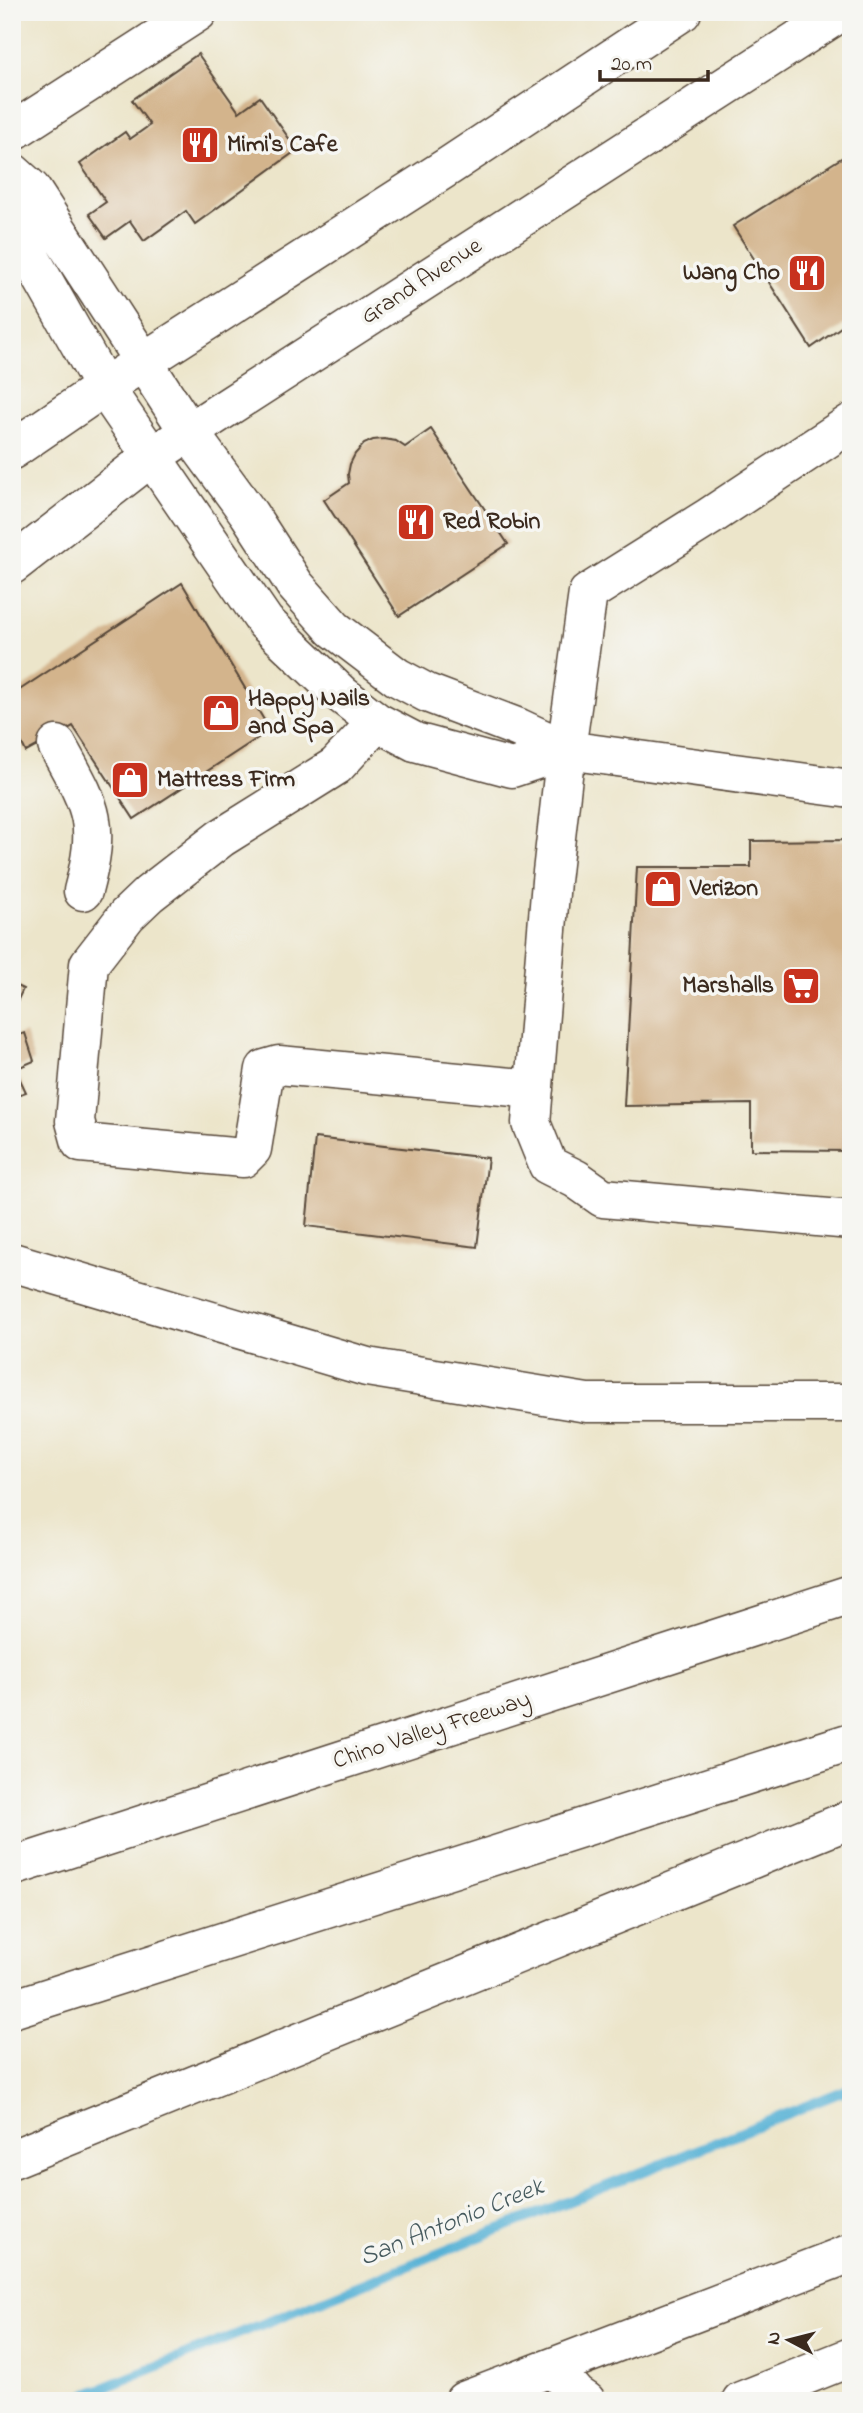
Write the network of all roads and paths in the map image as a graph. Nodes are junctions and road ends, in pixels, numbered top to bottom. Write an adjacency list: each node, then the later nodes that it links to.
1 (198, 12): 4 (main road)
2 (682, 12): 8 (main road)
3 (841, 12): 11 (main road, Grand Avenue)
4 (151, 25): 5 (main road)
5 (12, 132)
6 (12, 172): 8 (main road)
7 (12, 225): 9 (main road)
8 (144, 363): 9 (main road); 11 (main road)
9 (104, 387): 12 (main road); 13 (main road)
10 (851, 423): 17 (main road)
11 (189, 432): 13 (main road, Grand Avenue); 17 (main road)
12 (12, 450)
13 (151, 457): 14 (main road, Grand Avenue); 15 (main road)
14 (12, 565)
15 (377, 722): 17 (main road); 20 (main road)
16 (57, 745): 19 (main road)
17 (566, 750): 18 (main road); 20 (main road)
18 (851, 789)
19 (83, 891)
20 (534, 1089): 21 (main road)
21 (851, 1220)
22 (12, 1262): 23 (main road)
23 (851, 1403)
24 (851, 1595): 27 (main road, Chino Valley Freeway)
25 (851, 1742): 28 (main road)
26 (851, 1819): 29 (main road)
27 (12, 1867)
28 (12, 2009)
29 (12, 2159)
30 (851, 2253): 32 (main road)
31 (851, 2357): 35 (main road)
32 (553, 2367): 33 (main road); 34 (main road)
33 (464, 2401)
34 (586, 2401)
35 (741, 2401)

